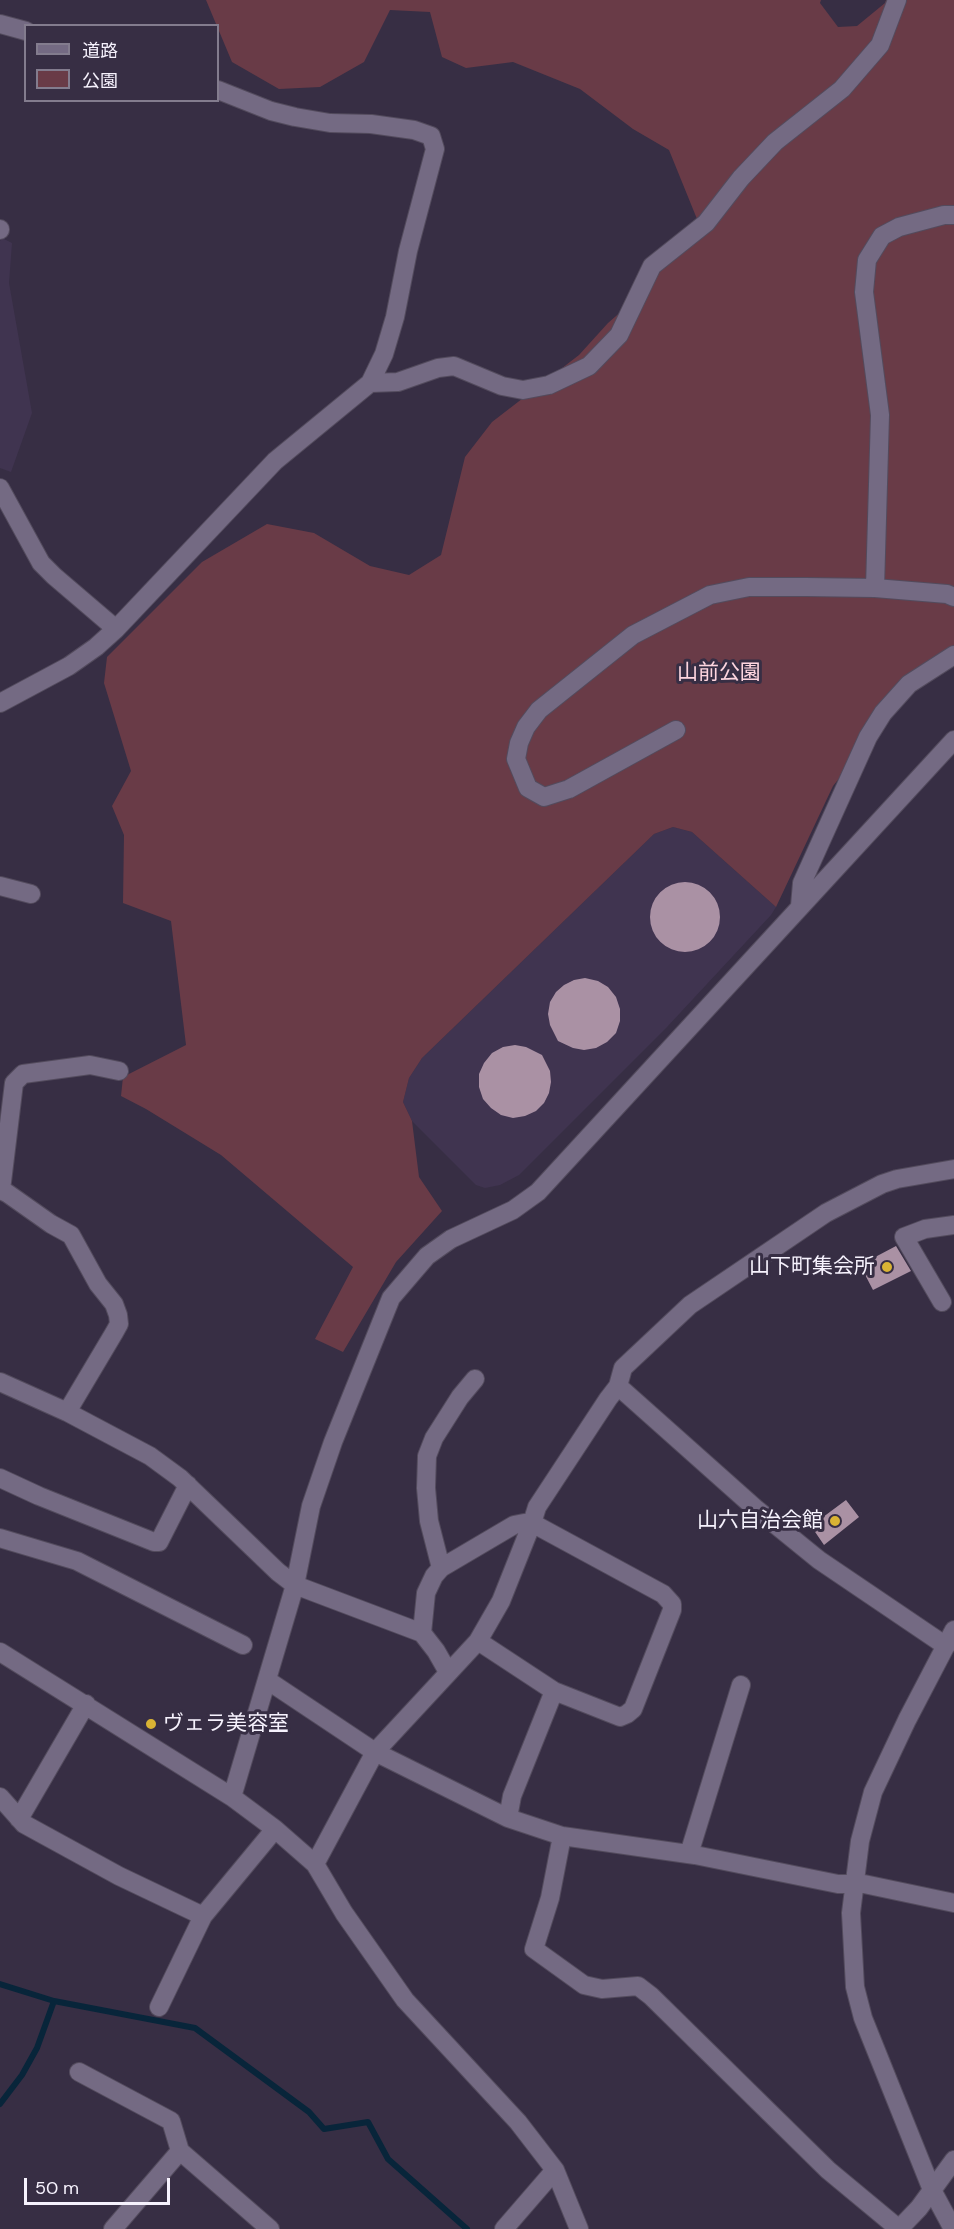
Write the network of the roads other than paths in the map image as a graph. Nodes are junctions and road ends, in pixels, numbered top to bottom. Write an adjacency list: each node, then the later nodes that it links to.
1 (897, 0): 6 (street)
2 (0, 24): 3 (street)
3 (24, 30)
4 (219, 90): 6 (street)
5 (954, 214): 8 (street)
6 (370, 383): 10 (street)
7 (0, 488): 10 (street)
8 (875, 588): 9 (street); 13 (street)
9 (954, 597)
10 (116, 629): 12 (street)
11 (954, 655): 17 (street)
12 (0, 703)
13 (676, 730)
14 (954, 740): 17 (street)
15 (0, 886): 16 (street)
16 (31, 894)
17 (800, 906): 32 (street)
18 (119, 1071): 20 (street)
19 (954, 1169): 25 (street)
20 (1, 1190): 26 (street)
21 (954, 1225): 22 (street)
22 (942, 1302)
23 (475, 1379): 31 (street)
24 (0, 1382): 26 (street)
25 (618, 1386): 29 (street); 34 (street)
26 (67, 1412): 28 (street)
27 (0, 1478): 28 (street)
28 (188, 1485): 32 (street)
29 (532, 1523): 31 (street); 35 (street); 41 (street)
30 (0, 1538): 36 (street)
31 (441, 1568): 33 (street)
32 (295, 1585): 33 (street); 39 (street)
33 (422, 1633): 38 (street)
34 (950, 1638): 52 (street)
35 (478, 1641): 38 (street); 41 (street)
36 (243, 1645)
37 (0, 1652): 42 (street)
38 (448, 1672): 43 (street)
39 (267, 1680): 43 (street); 45 (street)
40 (741, 1686): 50 (street)
41 (554, 1691): 46 (street)
42 (86, 1704): 45 (street); 47 (street)
43 (375, 1752): 46 (street); 51 (street)
44 (0, 1797): 47 (street)
45 (232, 1797): 48 (street)
46 (508, 1818): 49 (street)
47 (18, 1819): 54 (street)
48 (275, 1829): 51 (street); 54 (street)
49 (562, 1836): 50 (street); 60 (street)
50 (689, 1854): 52 (street)
51 (315, 1864): 59 (street)
52 (854, 1884): 53 (street); 60 (street)
53 (954, 1903)
54 (203, 1916): 55 (street)
55 (159, 2007)
56 (79, 2072): 57 (street)
57 (180, 2151): 61 (street); 62 (street)
58 (954, 2160): 60 (street)
59 (555, 2170): 63 (street); 64 (street)
60 (932, 2190): 65 (street)
61 (113, 2229)
62 (270, 2229)
63 (504, 2229)
64 (579, 2229)
65 (953, 2229)

